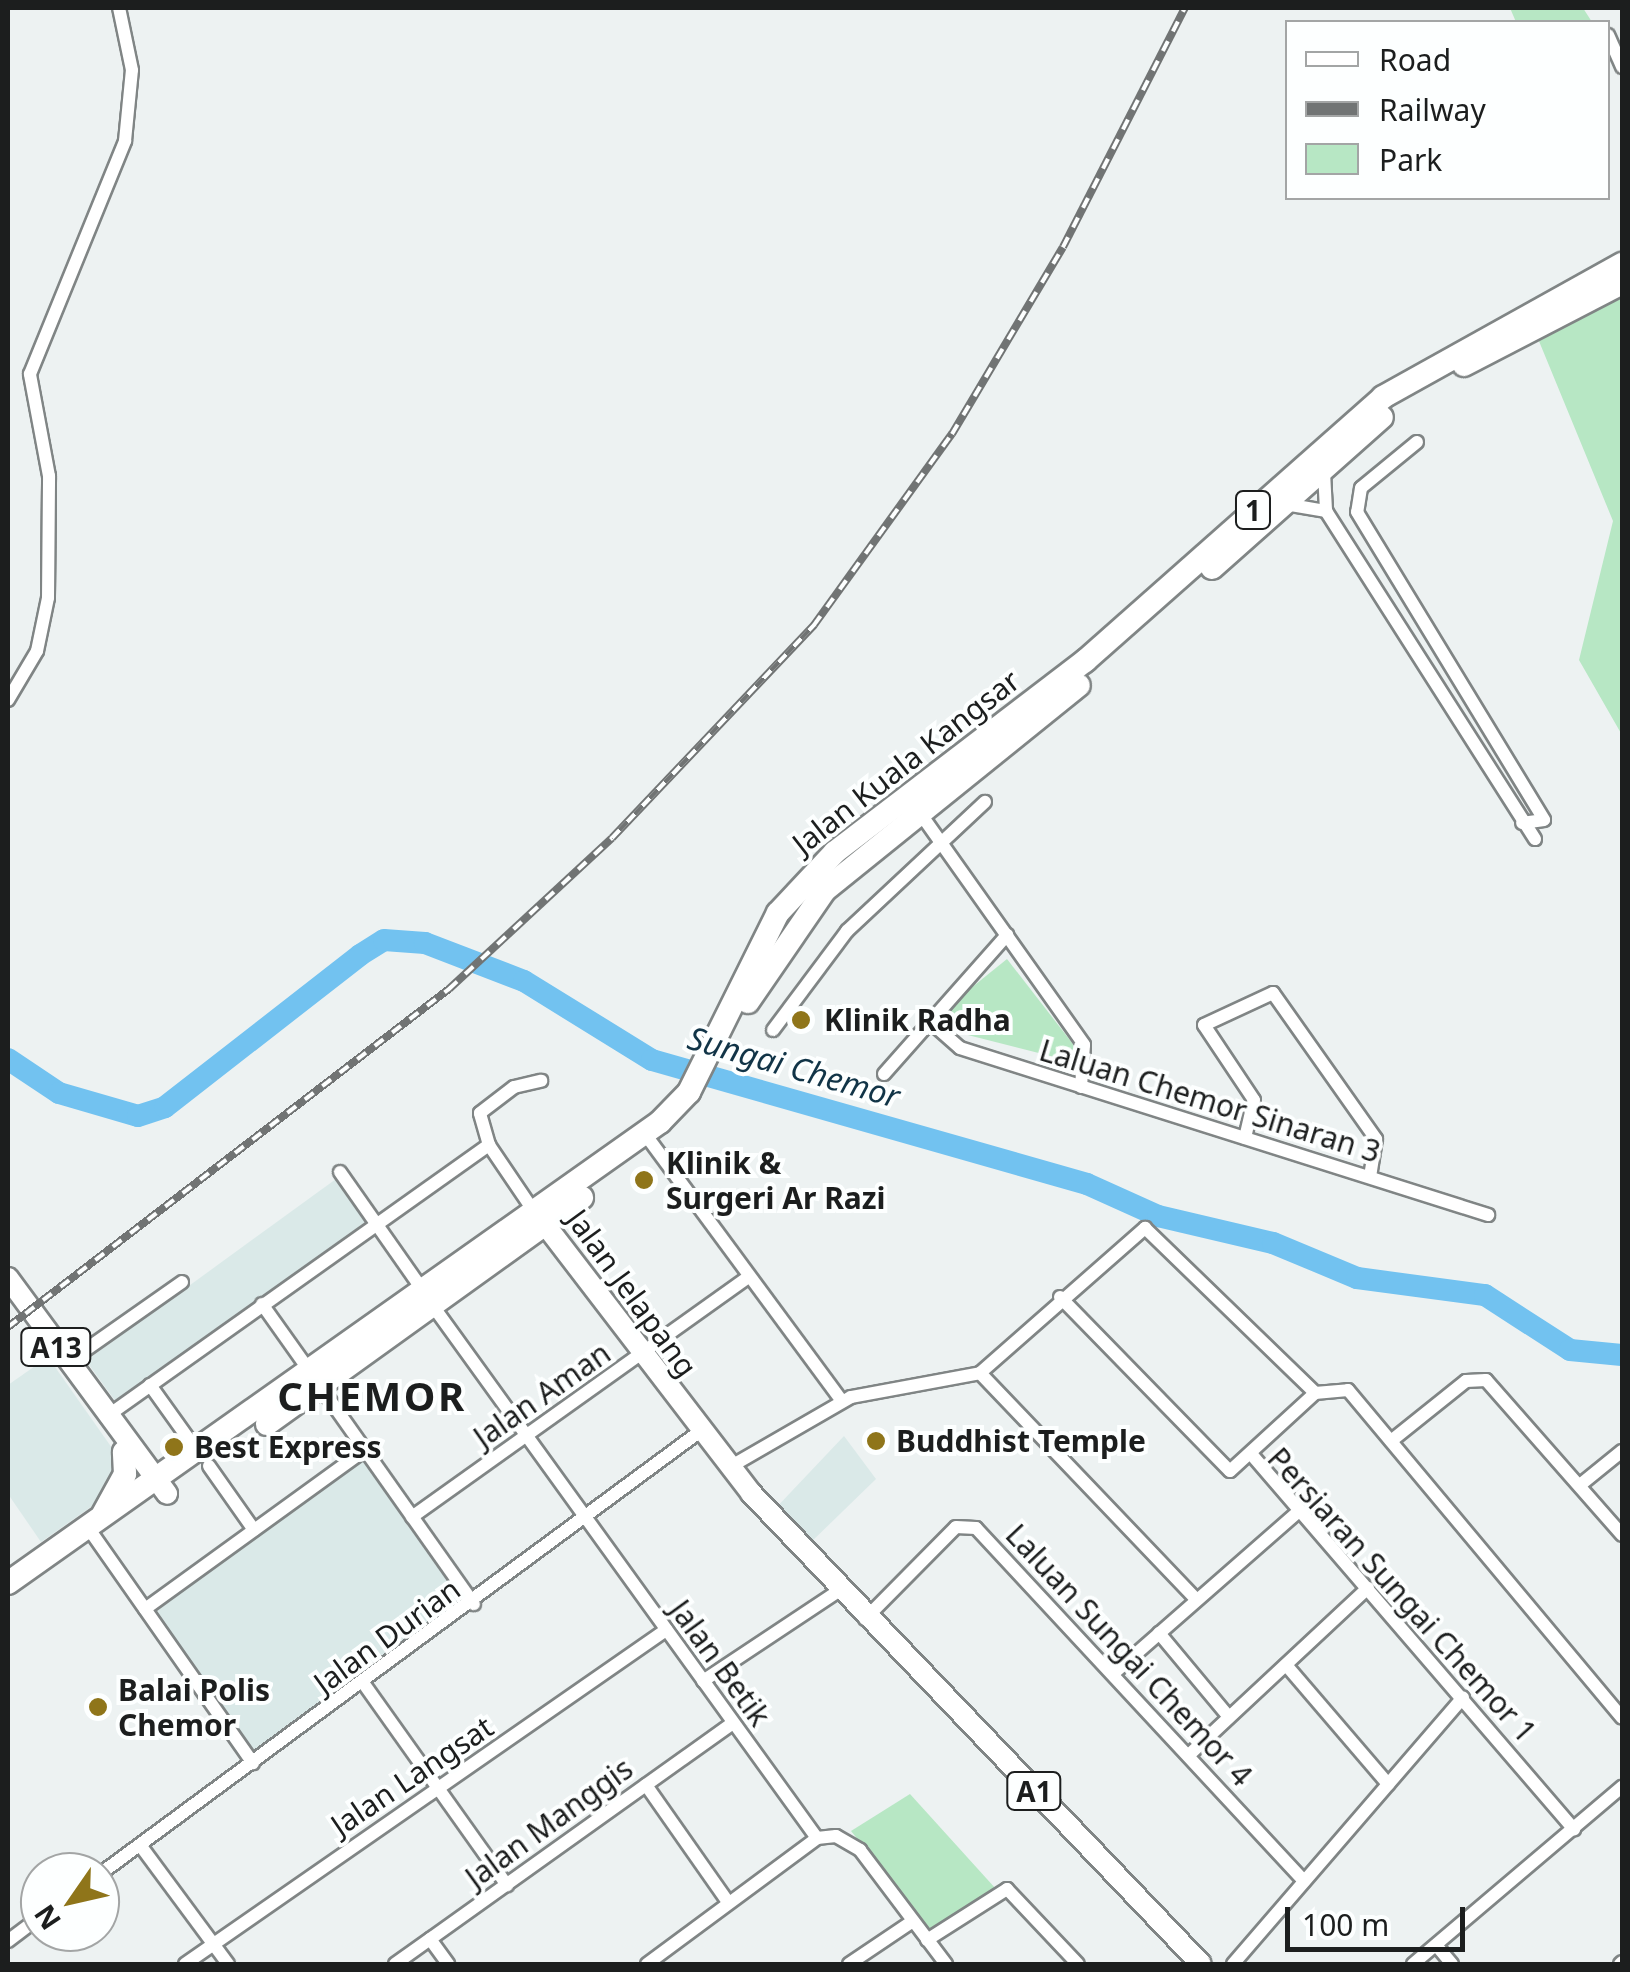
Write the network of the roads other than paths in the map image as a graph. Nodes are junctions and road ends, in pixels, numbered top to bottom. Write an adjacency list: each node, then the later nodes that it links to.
1 (118, 8): 12 (street)
2 (1610, 40): 3 (street)
3 (1622, 67)
4 (1622, 264): 13 (highway, Jalan Kuala Kangsar / 1)
5 (1622, 284): 7 (highway, Jalan Kuala Kangsar / 1)
6 (1418, 442): 10 (street)
7 (1326, 466): 8 (highway, Jalan Kuala Kangsar / 1); 9 (street)
8 (1284, 504): 9 (street); 15 (highway, Jalan Kuala Kangsar / 1)
9 (1326, 511): 11 (street)
10 (1384, 556): 11 (street); 16 (street)
11 (1364, 571): 16 (street)
12 (8, 700)
13 (951, 764): 15 (highway); 19 (highway, Jalan Kuala Kangsar / 1)
14 (985, 802): 17 (street)
15 (920, 813): 17 (street); 19 (highway); 23 (highway, Jalan Kuala Kangsar / 1)
16 (1522, 823): 18 (street)
17 (937, 838): 20 (street); 22 (street)
18 (1534, 839)
19 (809, 876): 23 (highway, Jalan Kuala Kangsar / 1)
20 (1007, 935): 21 (street); 26 (street)
21 (926, 1018): 24 (street); 26 (street, Laluan Chemor Sinaran 3)
22 (773, 1030)
23 (717, 1052): 28 (highway, Jalan Kuala Kangsar / 1)
24 (884, 1074)
25 (541, 1082): 29 (street)
26 (1081, 1087): 27 (street, Laluan Chemor Sinaran 3)
27 (1246, 1138): 31 (street, Laluan Chemor Sinaran 3); 31 (street)
28 (649, 1140): 33 (highway, Jalan Kuala Kangsar / 1); 35 (street)
29 (490, 1146): 33 (street); 34 (street)
30 (340, 1172): 34 (street, Jalan Betik)
31 (1370, 1177): 32 (street, Laluan Chemor Sinaran 3)
32 (1488, 1215)
33 (541, 1222): 39 (highway, Jalan Kuala Kangsar / 1); 41 (main road, Jalan Jelapang / A1)
34 (376, 1224): 39 (street, Jalan Betik); 40 (street)
35 (748, 1277): 41 (street, Jalan Aman); 46 (street)
36 (8, 1278): 47 (main road, A13)
37 (182, 1282): 47 (street)
38 (1060, 1297): 42 (street); 45 (street); 54 (street, Persiaran Sungai Chemor 1)
39 (428, 1299): 43 (highway, Jalan Kuala Kangsar / 1); 49 (street, Jalan Betik)
40 (262, 1304): 43 (street); 44 (street)
41 (635, 1358): 48 (main road, Jalan Jelapang / A1); 49 (street, Jalan Aman)
42 (980, 1374): 46 (street); 68 (street)
43 (316, 1379): 51 (street); 55 (highway, Jalan Kuala Kangsar / 1)
44 (150, 1385): 47 (street); 55 (street)
45 (1315, 1393): 50 (street); 54 (street)
46 (842, 1401): 56 (street)
47 (109, 1414): 53 (main road); 58 (main road)
48 (696, 1435): 56 (main road, Jalan Jelapang / A1); 61 (street, Jalan Durian); 67 (main road, Jalan Jelapang / A1)
49 (526, 1436): 60 (street, Jalan Aman); 61 (street, Jalan Betik)
50 (1391, 1442): 57 (street); 81 (street)
51 (365, 1450): 60 (street); 62 (street)
52 (1622, 1451): 57 (street)
53 (124, 1452): 58 (main road); 63 (highway)
54 (1252, 1455): 59 (street, Persiaran Sungai Chemor 1)
55 (204, 1460): 58 (highway, Jalan Kuala Kangsar / 1); 62 (street)
56 (728, 1468): 67 (main road, Jalan Jelapang / A1)
57 (1580, 1485): 64 (street)
58 (159, 1491): 63 (highway, Jalan Kuala Kangsar / 1)
59 (1300, 1510): 66 (street, Persiaran Sungai Chemor 1); 68 (street)
60 (412, 1517): 70 (street)
61 (585, 1519): 70 (street, Jalan Durian); 73 (street, Jalan Betik)
62 (254, 1530): 71 (street)
63 (94, 1532): 65 (highway, Jalan Kuala Kangsar / 1); 69 (highway, Jalan Kuala Kangsar / 1); 71 (street)
64 (1622, 1535)
65 (8, 1583)
66 (1368, 1588): 75 (street); 79 (street, Persiaran Sungai Chemor 1)
67 (838, 1592): 72 (main road, Jalan Jelapang / A1); 77 (street)
68 (1196, 1599): 74 (street)
69 (8, 1600)
70 (474, 1604): 78 (street, Jalan Durian)
71 (145, 1609): 84 (street)
72 (864, 1620): 76 (street, Laluan Sungai Chemor 4); 109 (main road, Jalan Jelapang / A1); 110 (main road, Jalan Jelapang / A1)
73 (666, 1630): 77 (street, Jalan Betik); 88 (street, Jalan Langsat)
74 (1159, 1632): 76 (street); 80 (street)
75 (1286, 1665): 80 (street); 85 (street)
76 (1114, 1674): 83 (street, Laluan Sungai Chemor 4)
77 (703, 1681): 82 (street, Jalan Betik)
78 (364, 1684): 84 (street, Jalan Durian); 88 (street)
79 (1463, 1698): 85 (street); 89 (street, Persiaran Sungai Chemor 1)
80 (1229, 1717): 83 (street)
81 (1622, 1718)
82 (733, 1723): 86 (street, Jalan Manggis); 90 (street, Jalan Betik)
83 (1190, 1752): 93 (street, Laluan Sungai Chemor 4)
84 (254, 1763): 91 (street, Jalan Durian)
85 (1388, 1784): 93 (street)
86 (646, 1785): 94 (street, Jalan Manggis); 95 (street)
87 (1622, 1788): 89 (street)
88 (440, 1791): 94 (street); 99 (street, Jalan Langsat)
89 (1574, 1829): 100 (street)
90 (817, 1838): 95 (street); 96 (street)
91 (140, 1845): 92 (street, Jalan Durian); 99 (street)
92 (120, 1860)
93 (1304, 1882): 111 (street)
94 (507, 1884): 97 (street, Jalan Manggis)
95 (728, 1902): 105 (street)
96 (913, 1920): 98 (street); 106 (street)
97 (430, 1939): 103 (street, Jalan Manggis); 104 (street)
98 (928, 1940): 107 (street); 108 (street)
99 (214, 1944): 101 (street, Jalan Langsat); 102 (street)
100 (1436, 1945): 112 (street); 113 (street)
101 (186, 1964)
102 (228, 1964)
103 (395, 1964)
104 (448, 1964)
105 (648, 1964)
106 (849, 1964)
107 (946, 1964)
108 (1078, 1964)
109 (1192, 1964)
110 (1201, 1964)
111 (1233, 1964)
112 (1413, 1964)
113 (1452, 1964)

